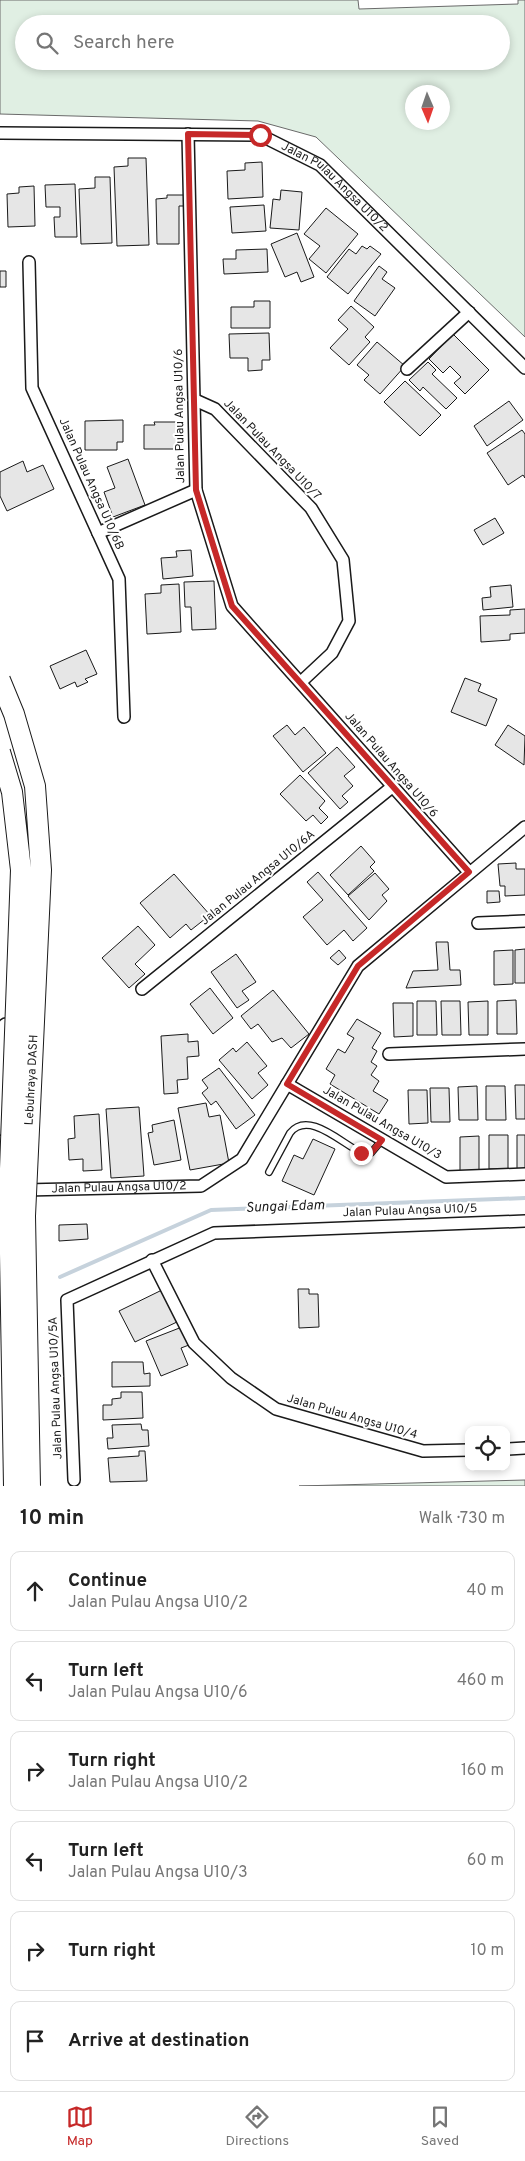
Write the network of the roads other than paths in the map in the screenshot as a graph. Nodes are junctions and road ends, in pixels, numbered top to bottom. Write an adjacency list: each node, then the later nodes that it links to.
1 (0, 133): 2 (street, Jalan Pulau Angsa U10/2)
2 (188, 134): 4 (street, Jalan Pulau Angsa U10/2); 7 (street, Jalan Pulau Angsa U10/6)
3 (29, 262): 9 (street, Jalan Pulau Angsa U10/6B)
4 (469, 312): 5 (street, Jalan Pulau Angsa U10/2); 6 (street)
5 (525, 368)
6 (407, 369)
7 (195, 400): 8 (street, Jalan Pulau Angsa U10/6); 11 (street, Jalan Pulau Angsa U10/7)
8 (196, 490): 9 (street); 11 (street, Jalan Pulau Angsa U10/6)
9 (98, 533): 13 (street, Jalan Pulau Angsa U10/6B)
10 (0, 680): 39 (highway, Lebuhraya DASH, bridge)
11 (301, 682): 16 (street, Jalan Pulau Angsa U10/6)
12 (0, 693): 29 (street)
13 (124, 718)
14 (0, 752): 38 (highway, Lebuhraya DASH, bridge)
15 (0, 785): 26 (street)
16 (392, 787): 18 (street, Jalan Pulau Angsa U10/6); 21 (street, Jalan Pulau Angsa U10/6A)
17 (525, 827): 18 (street, Jalan Pulau Angsa U10/2)
18 (469, 872): 24 (street, Jalan Pulau Angsa U10/2)
19 (525, 921): 20 (street)
20 (478, 923)
21 (142, 989)
22 (525, 1049): 23 (street)
23 (389, 1054)
24 (287, 1084): 25 (street, Jalan Pulau Angsa U10/3); 30 (street, Jalan Pulau Angsa U10/2)
25 (382, 1140): 27 (lane); 28 (street, Jalan Pulau Angsa U10/3)
26 (1, 1172): 29 (street)
27 (269, 1172)
28 (525, 1174)
29 (20, 1175): 30 (street)
30 (23, 1194): 31 (street); 40 (street)
31 (2, 1203): 38 (street)
32 (525, 1221): 33 (street, Jalan Pulau Angsa U10/5)
33 (152, 1260): 36 (street, Jalan Pulau Angsa U10/4); 37 (street, Jalan Pulau Angsa U10/5A)
34 (525, 1448): 35 (street)
35 (510, 1449)
36 (465, 1450)
37 (74, 1480)
38 (10, 1481)
39 (30, 1486)
40 (35, 1486)

